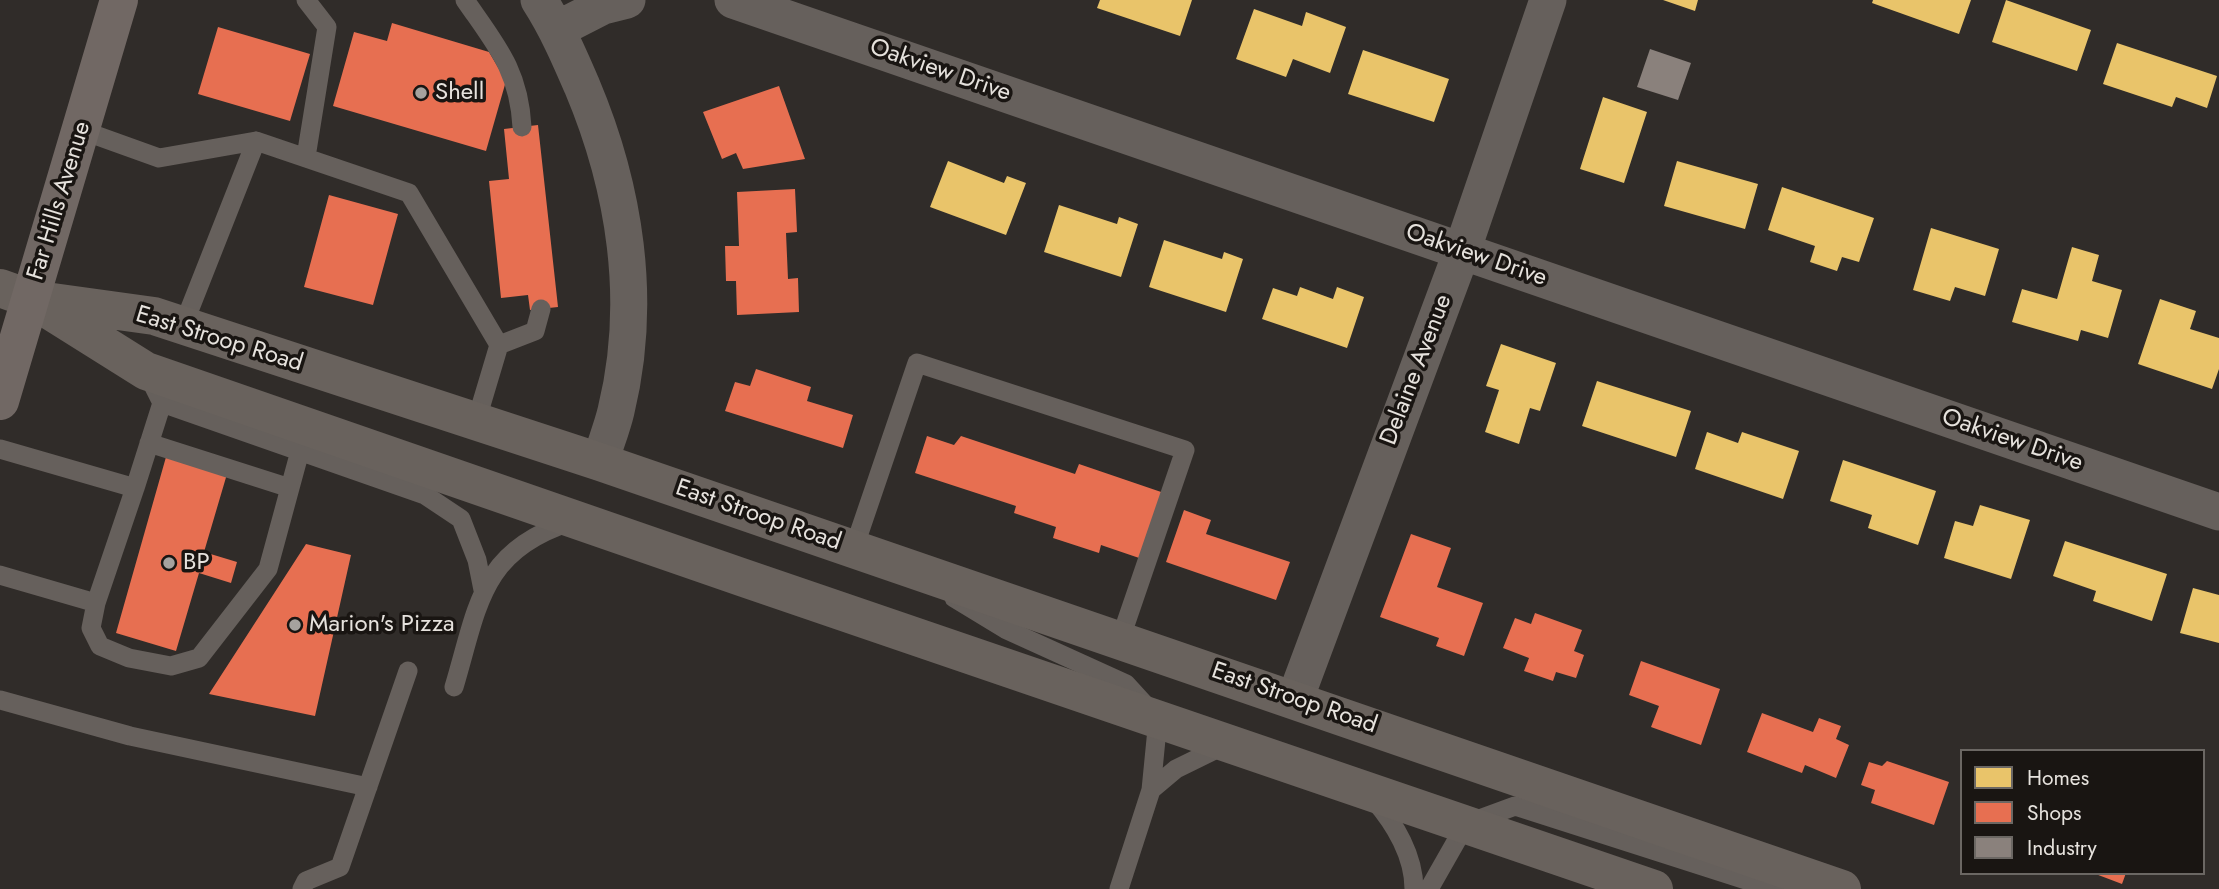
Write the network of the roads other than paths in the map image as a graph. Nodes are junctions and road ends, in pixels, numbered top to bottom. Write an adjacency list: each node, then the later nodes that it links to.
1 (119, 0): 9 (main road, Far Hills Avenue)
2 (306, 0): 11 (lane)
3 (466, 0): 8 (lane)
4 (627, 0): 7 (street)
5 (733, 0): 12 (street, Oakview Drive)
6 (1548, 0): 12 (street, Delaine Avenue)
7 (549, 15): 23 (street)
8 (522, 127)
9 (81, 130): 10 (lane); 13 (main road, Far Hills Avenue)
10 (256, 141): 11 (lane); 15 (lane)
11 (306, 158): 16 (lane)
12 (1462, 251): 26 (street, Oakview Drive); 36 (street, Delaine Avenue)
13 (15, 293): 15 (main road, East Stroop Road); 17 (main road, East Stroop Road); 18 (main road, Far Hills Avenue)
14 (541, 309): 16 (lane)
15 (183, 326): 19 (main road, East Stroop Road)
16 (499, 345): 19 (lane)
17 (154, 387): 20 (lane); 22 (lane); 27 (main road, East Stroop Road)
18 (0, 401)
19 (477, 422): 23 (main road, East Stroop Road)
20 (149, 443): 24 (lane); 25 (lane)
21 (0, 449): 24 (lane)
22 (300, 451): 25 (lane); 31 (lane)
23 (600, 462): 28 (main road, East Stroop Road)
24 (135, 488): 32 (lane)
25 (290, 488): 32 (lane)
26 (2219, 512)
27 (576, 520): 31 (lane); 38 (main road, East Stroop Road)
28 (854, 548): 29 (main road, East Stroop Road); 33 (lane)
29 (894, 563): 33 (main road, East Stroop Road); 38 (lane)
30 (0, 575): 32 (lane)
31 (483, 590): 35 (lane)
32 (96, 603)
33 (1119, 640): 36 (main road, East Stroop Road)
34 (408, 671): 40 (lane)
35 (454, 687)
36 (1295, 699): 50 (main road, East Stroop Road)
37 (0, 700): 40 (lane)
38 (1158, 719): 39 (main road, East Stroop Road); 42 (lane)
39 (1230, 743): 41 (main road, East Stroop Road); 42 (lane)
40 (368, 787): 44 (lane)
41 (1364, 789): 43 (main road, East Stroop Road); 46 (lane)
42 (1151, 790): 45 (lane)
43 (1466, 824): 47 (lane); 48 (main road, East Stroop Road); 49 (lane)
44 (302, 889)
45 (1119, 889)
46 (1414, 889)
47 (1429, 889)
48 (1654, 889)
49 (1774, 889)
50 (1842, 889)

